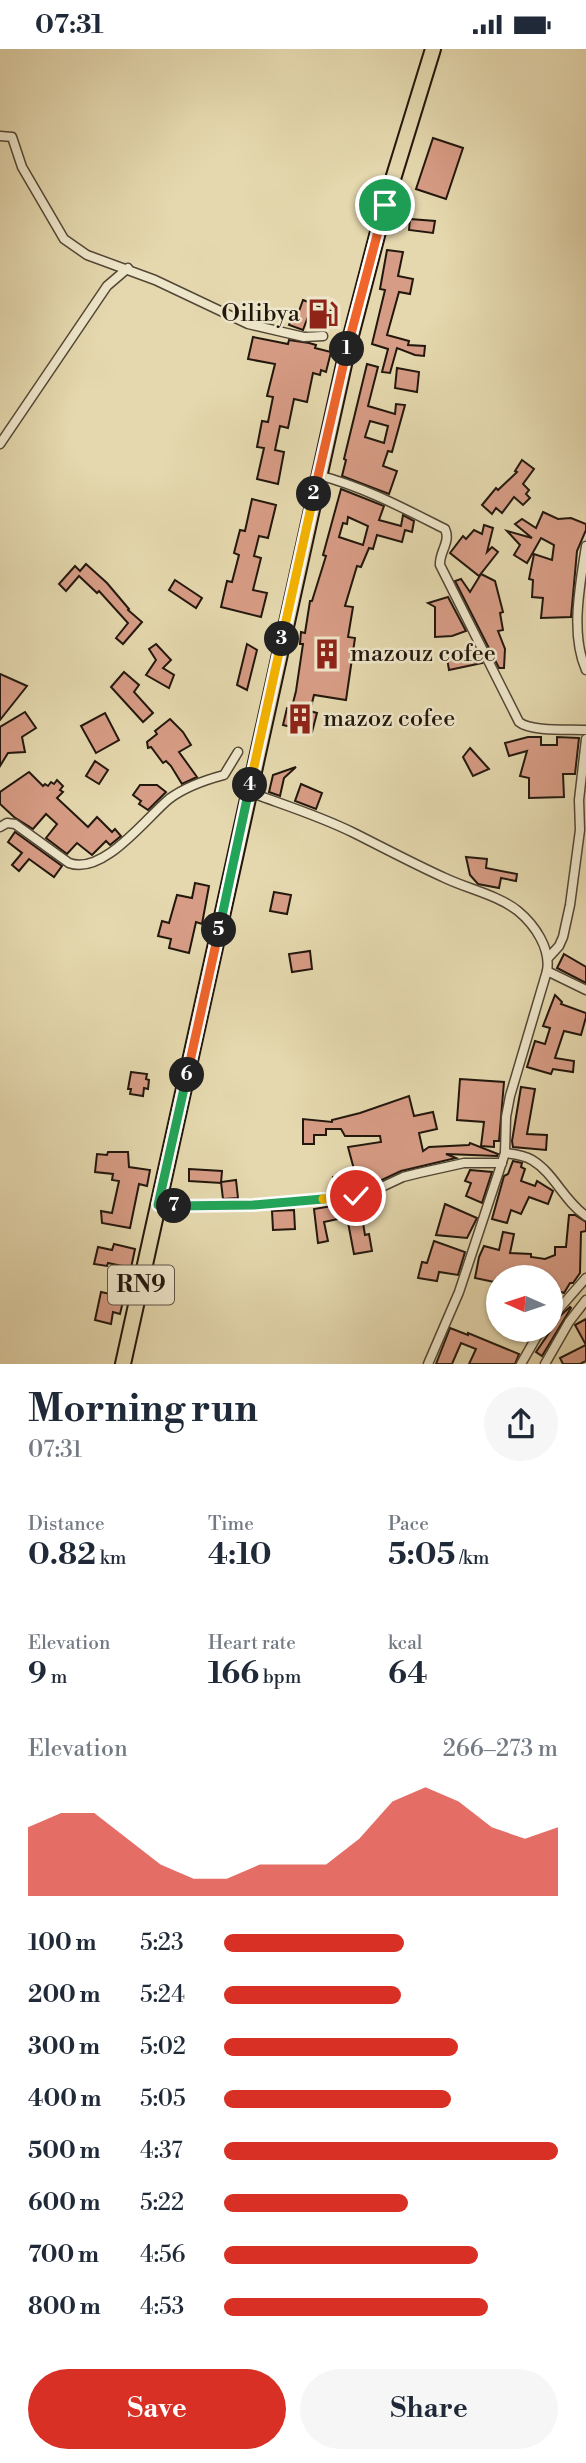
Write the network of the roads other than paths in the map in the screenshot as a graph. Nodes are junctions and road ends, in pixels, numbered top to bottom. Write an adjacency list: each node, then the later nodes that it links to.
1 (433, 49): 6 (main road, RN9)
2 (0, 136): 3 (street)
3 (128, 268): 4 (street); 5 (street)
4 (323, 336)
5 (0, 444)
6 (318, 475): 9 (street); 12 (main road, RN9)
7 (586, 546): 8 (street)
8 (586, 670)
9 (586, 730)
10 (586, 739): 14 (street)
11 (238, 752): 13 (street)
12 (249, 792): 14 (street); 19 (main road, RN9)
13 (0, 828)
14 (548, 958): 15 (street)
15 (547, 971): 16 (street); 17 (street)
16 (586, 990)
17 (505, 1153): 18 (street); 20 (street)
18 (502, 1163): 19 (street); 26 (street)
19 (158, 1205): 25 (main road, RN9)
20 (586, 1216)
21 (586, 1278): 23 (street)
22 (586, 1300): 28 (street)
23 (564, 1303)
24 (534, 1342): 27 (street)
25 (123, 1364)
26 (428, 1364)
27 (522, 1364)
28 (545, 1364)

